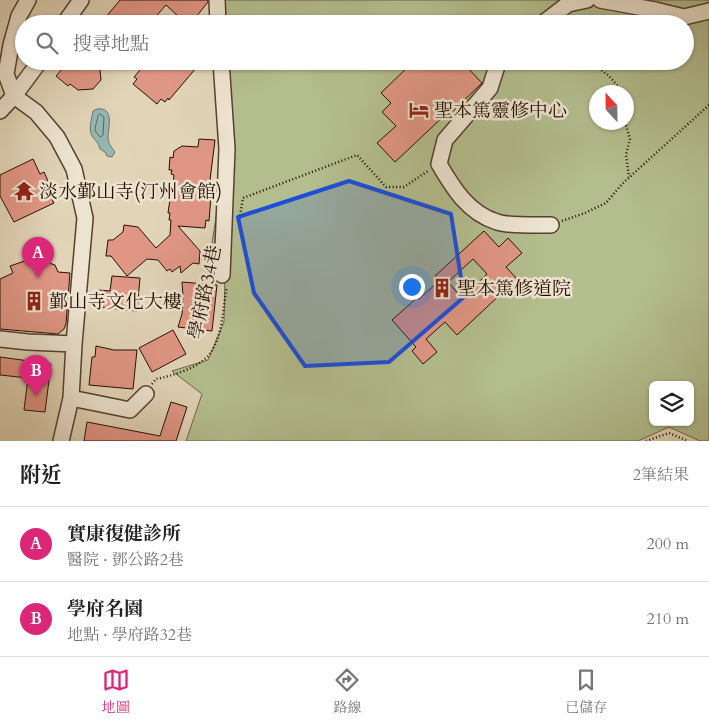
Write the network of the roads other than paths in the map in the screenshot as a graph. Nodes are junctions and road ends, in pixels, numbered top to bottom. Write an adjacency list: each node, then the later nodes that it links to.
1 (28, 0): 7 (street)
2 (82, 0): 8 (street)
3 (217, 0): 9 (street)
4 (587, 0): 10 (street)
5 (600, 0): 11 (street)
6 (709, 11): 12 (street)
7 (20, 15)
8 (71, 15)
9 (218, 15)
10 (554, 15)
11 (675, 15)
12 (692, 15)
13 (15, 30): 17 (street)
14 (33, 70): 17 (street)
15 (222, 70): 20 (street)
16 (497, 70): 19 (street)
17 (14, 96): 18 (street); 22 (street)
18 (0, 111)
19 (551, 225)
20 (224, 280)
21 (0, 338): 22 (street)
22 (74, 344): 24 (street)
23 (146, 394): 24 (street)
24 (71, 398): 25 (street)
25 (60, 441)

